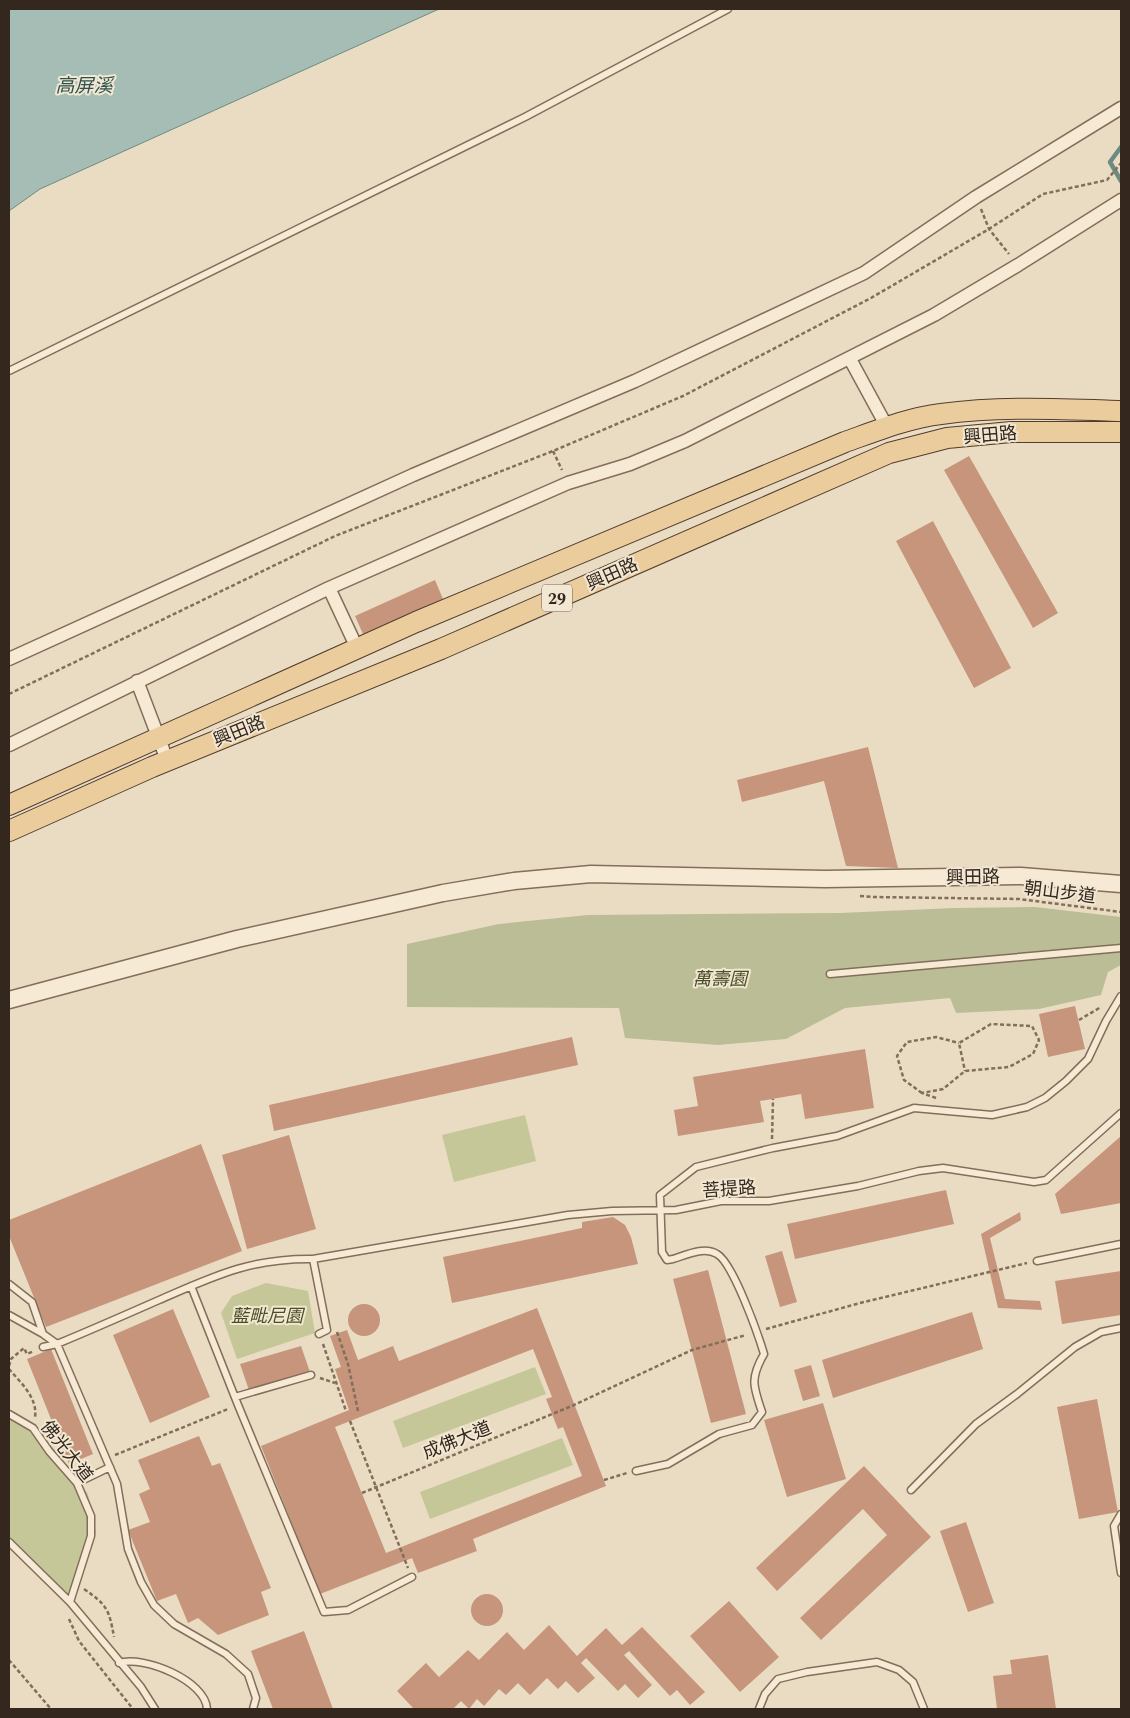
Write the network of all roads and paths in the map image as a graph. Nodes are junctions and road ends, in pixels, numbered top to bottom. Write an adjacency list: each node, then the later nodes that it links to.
1 (728, 9): 9 (lane)
2 (1121, 108): 4 (street)
3 (1121, 163): 6 (path)
4 (976, 197): 6 (path); 19 (street)
5 (1121, 200): 7 (street)
6 (989, 229): 7 (path); 13 (path)
7 (1018, 265): 8 (street)
8 (850, 359): 11 (street); 14 (street)
9 (9, 371)
10 (1121, 411): 11 (main road, 興田路 / 29)
11 (887, 427): 15 (main road, 興田路 / 29)
12 (1121, 432): 17 (main road, 興田路 / 29)
13 (554, 451): 14 (path); 23 (path)
14 (568, 483): 16 (street)
15 (548, 567): 17 (main road); 18 (main road, 興田路 / 29)
16 (330, 588): 18 (street); 21 (street)
17 (561, 596): 22 (main road, 興田路 / 29)
18 (357, 648): 20 (main road, 興田路 / 29)
19 (9, 659)
20 (326, 663): 22 (main road); 24 (main road, 興田路 / 29)
21 (137, 681): 24 (street); 25 (street)
22 (340, 690): 26 (main road, 興田路 / 29)
23 (9, 694)
24 (159, 738): 26 (street); 27 (main road, 興田路 / 29)
25 (9, 745)
26 (167, 760): 28 (main road, 興田路 / 29)
27 (9, 805)
28 (9, 831)
29 (1121, 884): 35 (street, 興田路)
30 (856, 895): 31 (path, 朝山步道)
31 (1121, 912)
32 (1121, 948): 33 (lane)
33 (830, 974)
34 (1121, 996): 42 (lane)
35 (9, 1000)
36 (960, 1043): 37 (path); 37 (path); 38 (path)
37 (965, 1071): 38 (path)
38 (922, 1093): 40 (path)
39 (773, 1098): 42 (path)
40 (942, 1100)
41 (1121, 1113): 43 (lane, 菩提路)
42 (773, 1148): 43 (lane)
43 (662, 1210): 45 (lane, 菩提路); 51 (lane)
44 (1121, 1244): 46 (lane)
45 (313, 1259): 48 (lane, 菩提路); 54 (lane)
46 (1037, 1261): 51 (path, 成佛大道)
47 (9, 1284): 53 (lane)
48 (191, 1286): 55 (lane, 菩提路); 62 (lane)
49 (9, 1315): 53 (lane)
50 (1121, 1328): 75 (lane)
51 (757, 1332): 71 (lane); 74 (path, 成佛大道)
52 (338, 1333): 65 (path)
53 (43, 1334): 55 (lane)
54 (319, 1334): 61 (path)
55 (57, 1344): 56 (lane, 菩提路); 69 (lane)
56 (42, 1347)
57 (24, 1348): 58 (path)
58 (9, 1366)
59 (9, 1369): 68 (path)
60 (311, 1375): 61 (path); 62 (lane)
61 (335, 1383): 64 (path)
62 (235, 1397): 63 (lane)
63 (238, 1404): 69 (path); 80 (lane)
64 (346, 1411)
65 (358, 1411)
66 (9, 1414): 68 (lane, 佛光大道)
67 (350, 1421): 74 (path)
68 (33, 1428): 73 (lane, 佛光大道)
69 (107, 1458): 70 (lane)
70 (110, 1467): 73 (lane); 90 (lane)
71 (636, 1471): 72 (path)
72 (604, 1480)
73 (77, 1483): 81 (lane, 佛光大道)
74 (376, 1486): 76 (path, 成佛大道); 80 (path)
75 (911, 1490)
76 (362, 1493)
77 (1121, 1514): 79 (lane)
78 (9, 1542): 82 (lane)
79 (1121, 1573)
80 (412, 1577)
81 (76, 1583): 82 (lane, 佛光大道); 83 (path)
82 (70, 1602): 83 (lane); 87 (path)
83 (111, 1653): 85 (lane)
84 (9, 1660): 86 (path)
85 (119, 1663): 88 (lane); 89 (lane)
86 (51, 1709)
87 (133, 1709)
88 (155, 1709)
89 (207, 1709)
90 (253, 1709)
91 (758, 1709): 92 (lane)
92 (924, 1709)

